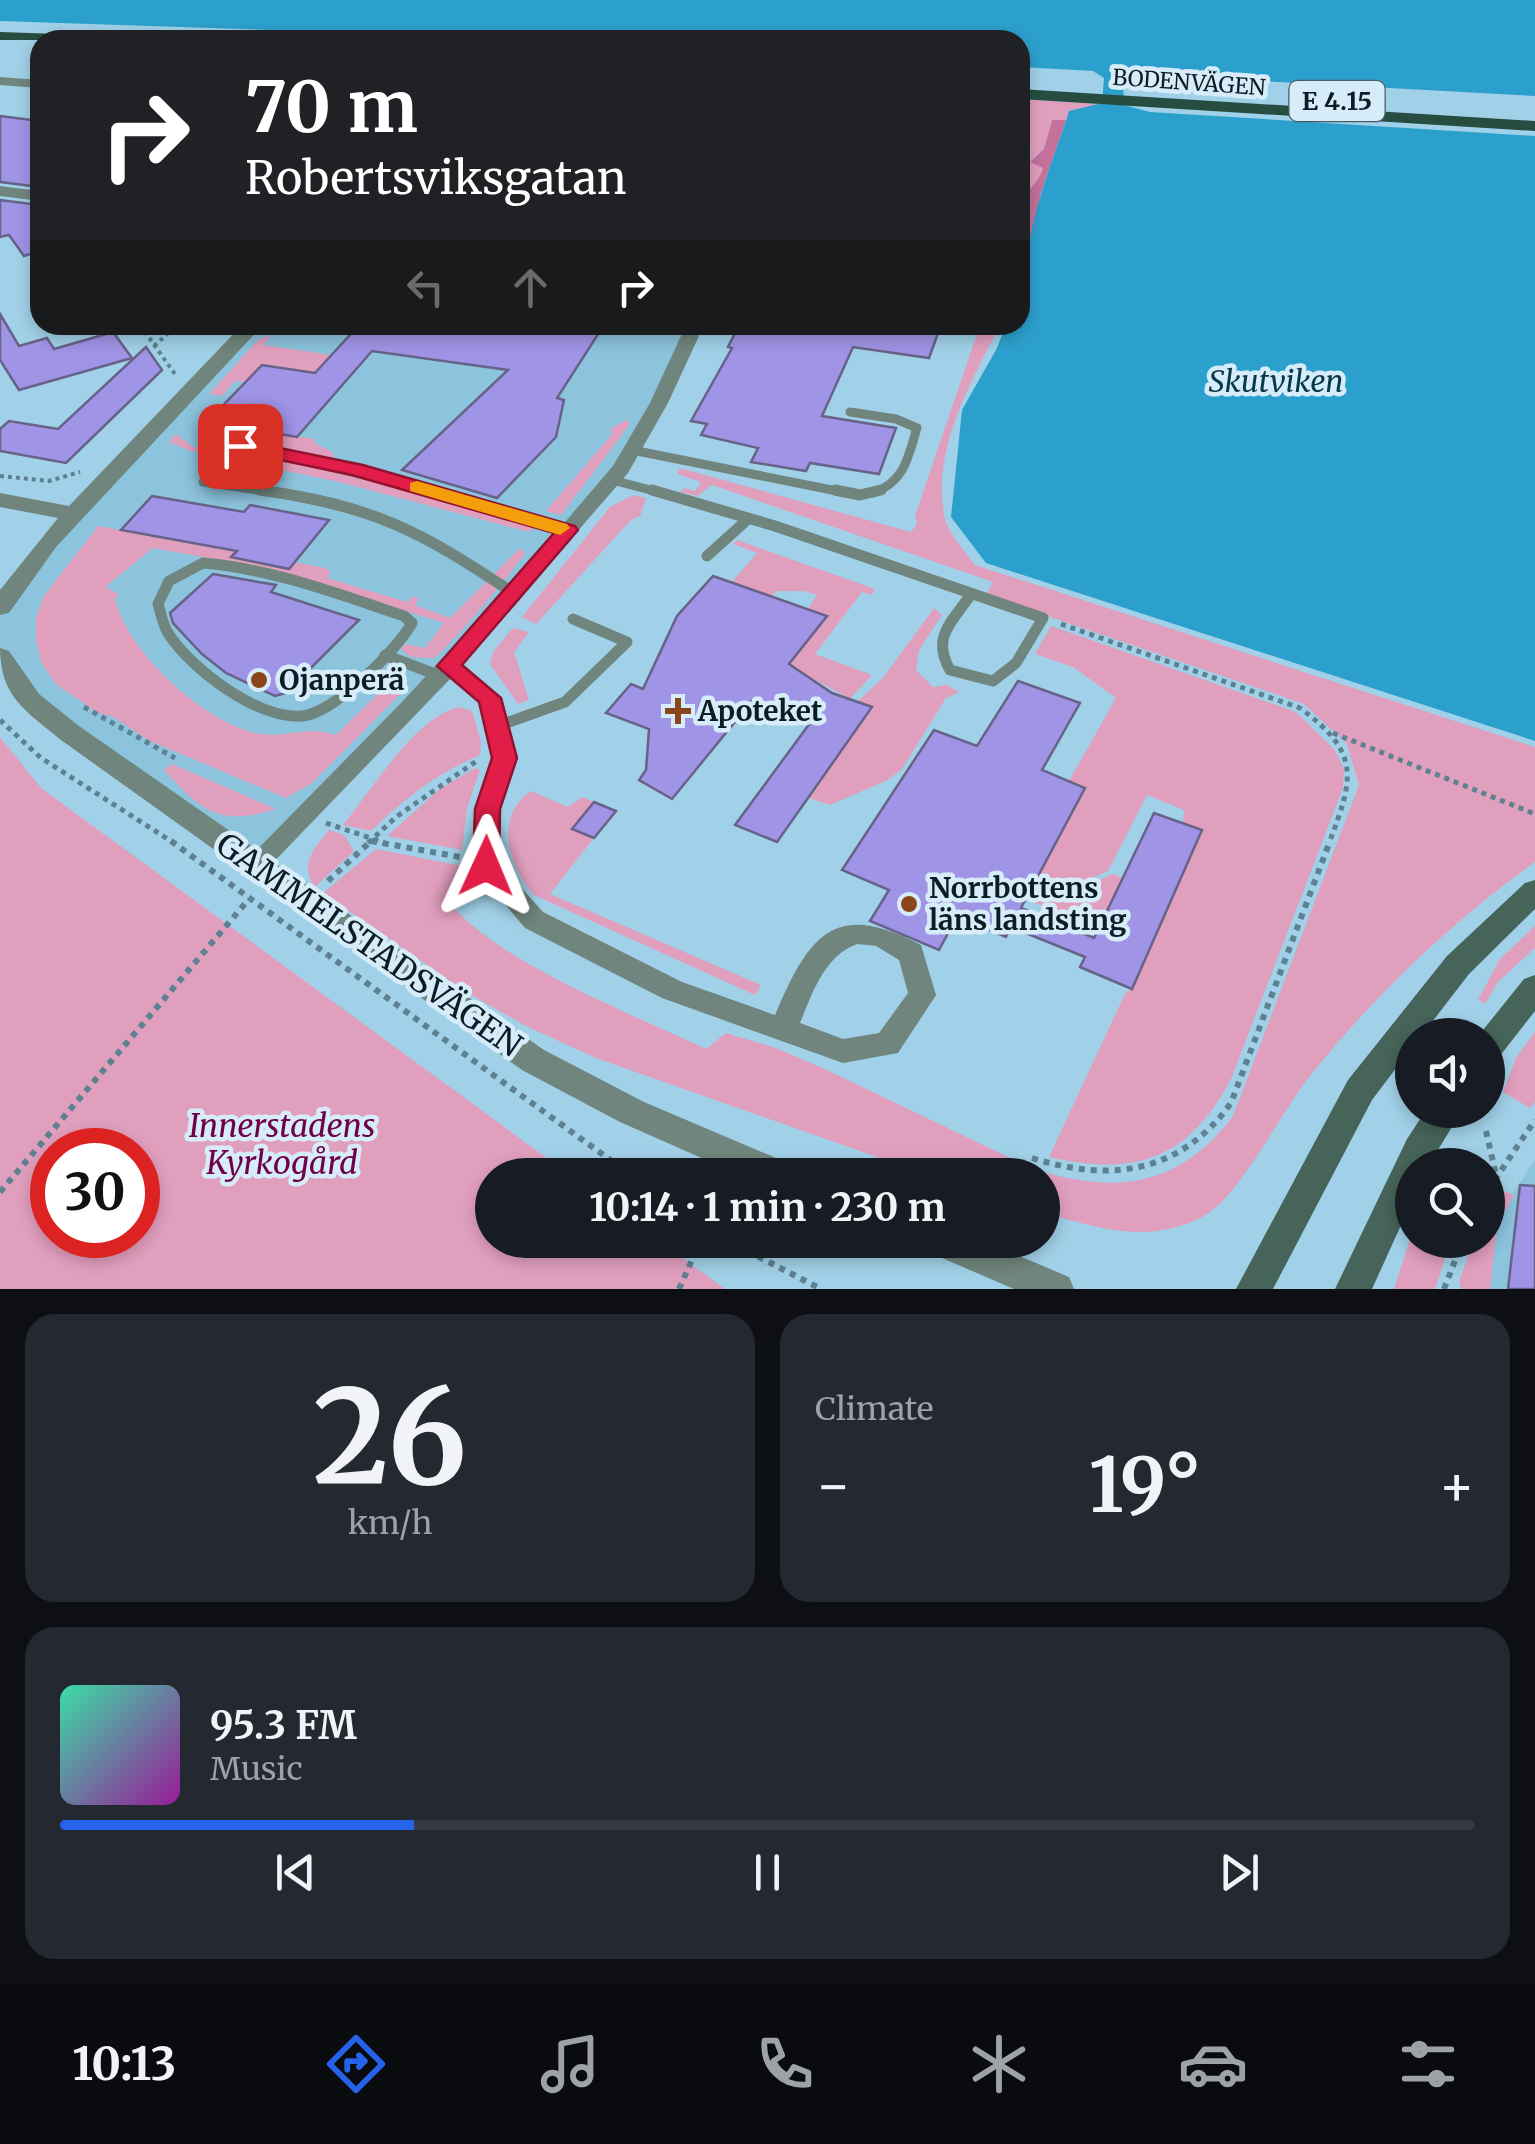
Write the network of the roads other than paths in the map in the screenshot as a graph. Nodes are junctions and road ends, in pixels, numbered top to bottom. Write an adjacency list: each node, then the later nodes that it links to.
1 (0, 36): 2 (main road)
2 (30, 36)
3 (0, 48): 4 (main road)
4 (30, 50)
5 (0, 81): 6 (street)
6 (30, 83)
7 (1030, 83): 8 (main road, BODENVÄGEN / E 4.15)
8 (1088, 92): 9 (main road, BODENVÄGEN / E 4.15); 10 (main road, BODENVÄGEN / E 4.15)
9 (1030, 94)
10 (1139, 95): 11 (main road, BODENVÄGEN / E 4.15); 12 (main road, BODENVÄGEN / E 4.15)
11 (1535, 113)
12 (1535, 126)
13 (0, 191): 14 (street)
14 (30, 195)
15 (243, 335): 23 (street)
16 (690, 335): 19 (street)
17 (850, 412): 19 (lane)
18 (213, 438): 25 (lane)
19 (632, 450): 20 (street)
20 (612, 480): 24 (lane); 25 (street)
21 (202, 482): 27 (lane)
22 (0, 500): 23 (street)
23 (74, 514): 29 (street)
24 (747, 520): 26 (lane); 28 (lane)
25 (568, 530): 27 (street)
26 (708, 556)
27 (514, 594): 33 (street)
28 (971, 594): 28 (lane)
29 (0, 607)
30 (573, 619): 34 (lane)
31 (385, 655): 31 (lane); 33 (lane)
32 (0, 658): 35 (street, GAMMELSTADSVÄGEN)
33 (444, 671): 34 (street); 35 (street)
34 (499, 736): 39 (street)
35 (254, 866): 41 (street, GAMMELSTADSVÄGEN)
36 (1535, 891): 44 (main road)
37 (1535, 988): 38 (main road)
38 (1505, 1026)
39 (782, 1031): 39 (street)
40 (1433, 1128): 45 (main road)
41 (739, 1158)
42 (983, 1258): 43 (street)
43 (1056, 1289)
44 (1254, 1289)
45 (1353, 1289)

